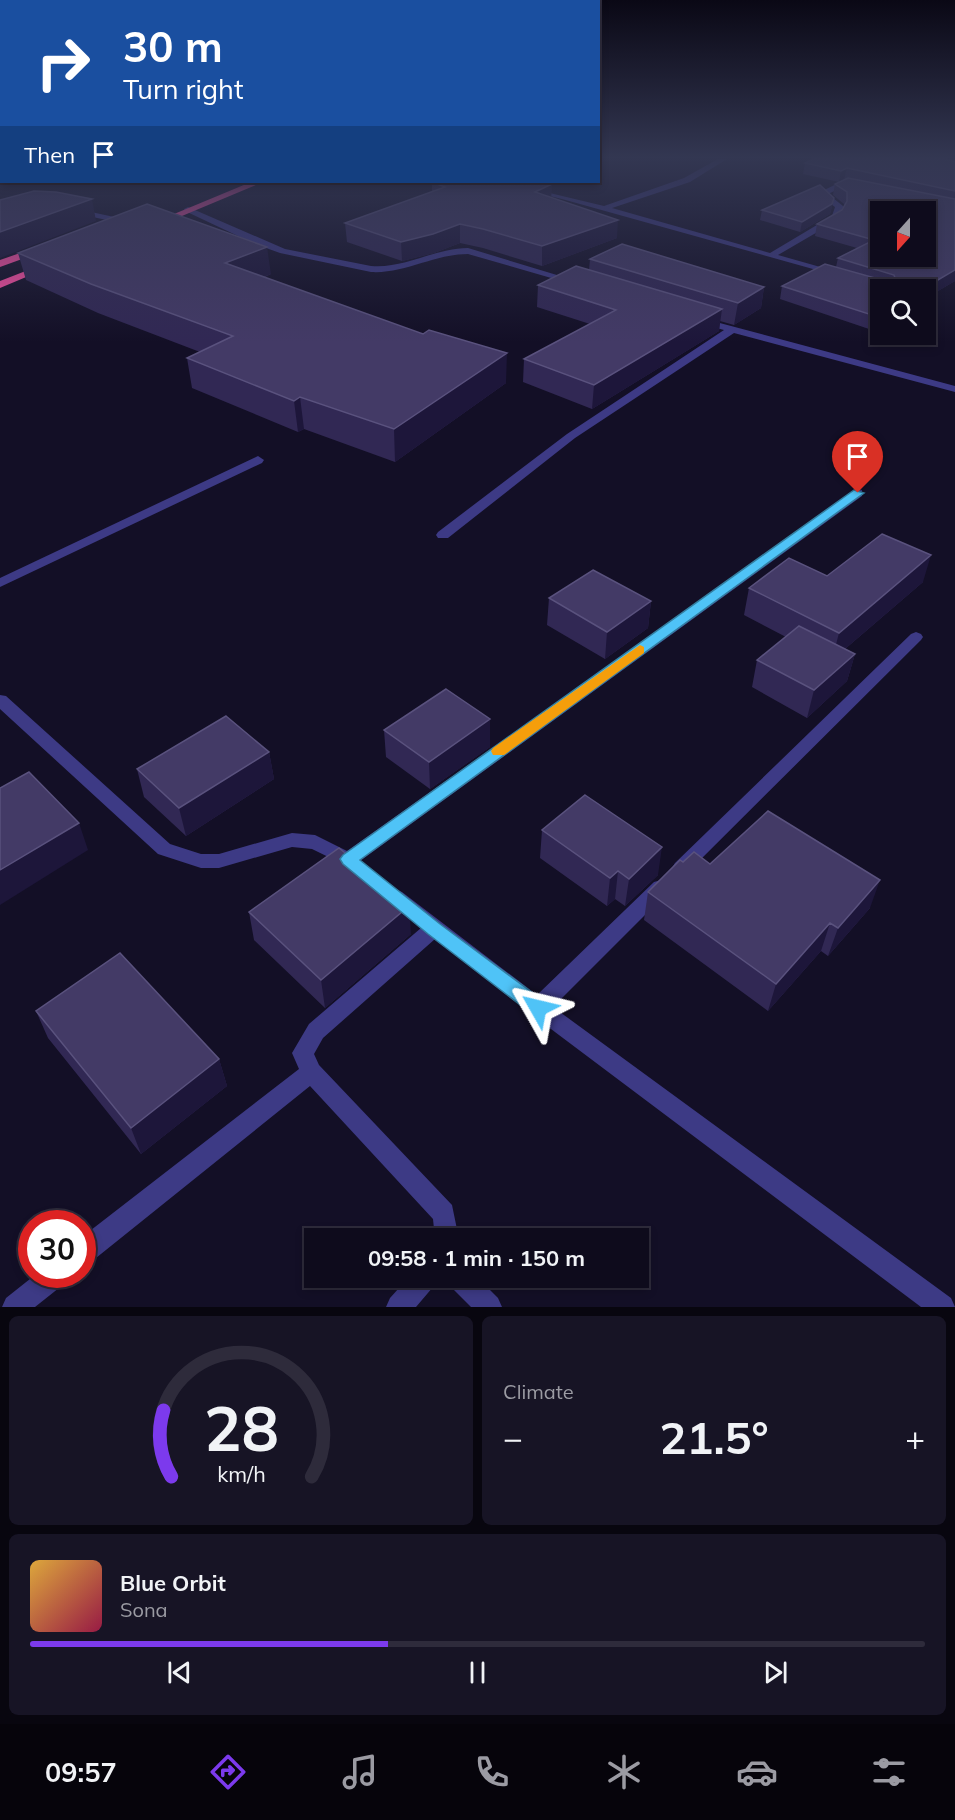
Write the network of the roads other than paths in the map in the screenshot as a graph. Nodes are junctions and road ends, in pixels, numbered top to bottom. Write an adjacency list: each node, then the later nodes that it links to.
1 (114, 220): 7 (highway)
2 (119, 220): 3 (highway)
3 (157, 220)
4 (211, 220): 13 (street)
5 (644, 220): 9 (street)
6 (832, 220): 9 (street)
7 (95, 228)
8 (53, 244): 10 (highway)
9 (773, 254): 12 (street)
10 (0, 264)
11 (52, 264): 14 (highway)
12 (841, 275)
13 (584, 284)
14 (0, 285)
15 (686, 316): 16 (street)
16 (731, 330): 17 (street); 20 (street)
17 (955, 389)
18 (258, 460): 21 (street)
19 (858, 493): 24 (street)
20 (443, 535)
21 (0, 584)
22 (916, 637): 28 (street)
23 (0, 700): 24 (street)
24 (349, 859): 25 (street)
25 (366, 873)
26 (383, 887): 27 (street)
27 (434, 929): 28 (street); 29 (street)
28 (538, 1008): 38 (street)
29 (311, 1072): 30 (street); 31 (street)
30 (447, 1228)
31 (96, 1242)
32 (39, 1288): 35 (street)
33 (415, 1288): 36 (street)
34 (470, 1288): 37 (street)
35 (15, 1307)
36 (399, 1307)
37 (489, 1307)
38 (942, 1307)

